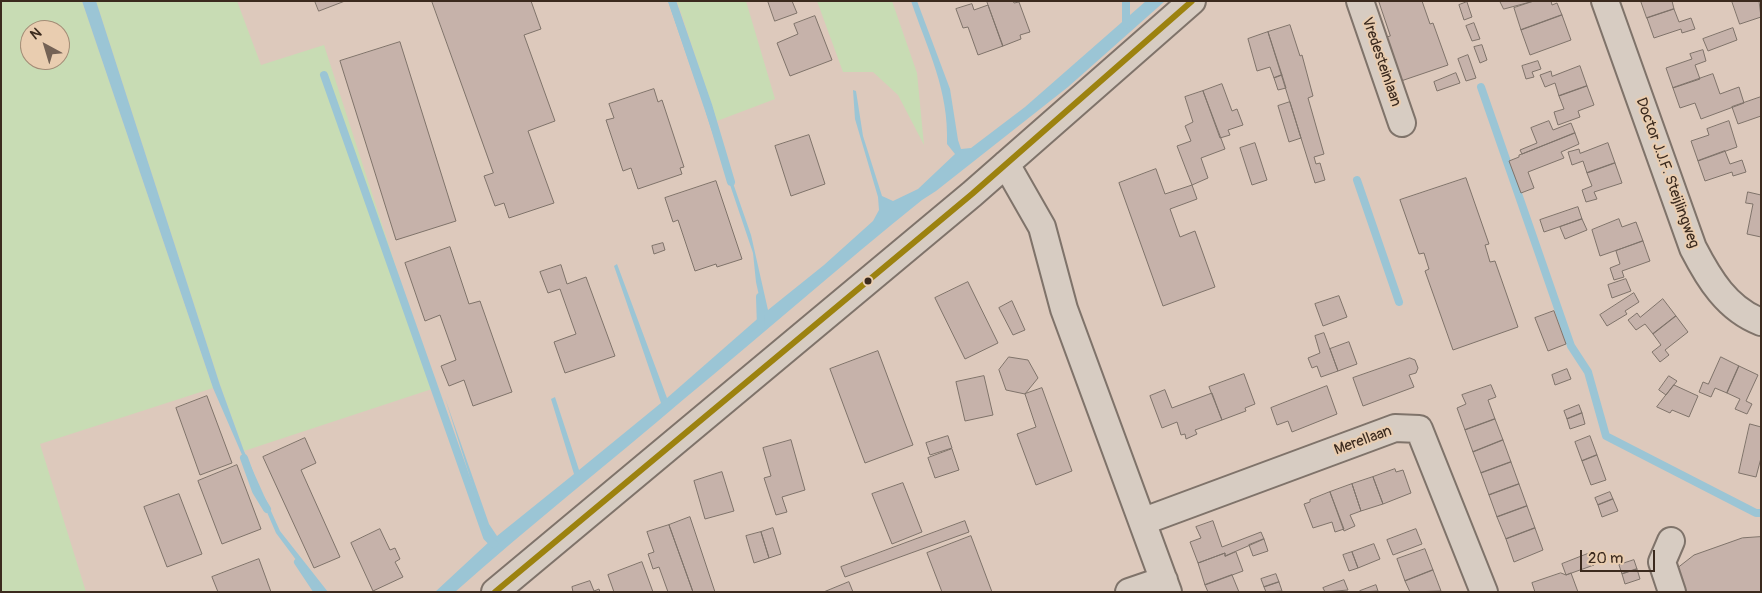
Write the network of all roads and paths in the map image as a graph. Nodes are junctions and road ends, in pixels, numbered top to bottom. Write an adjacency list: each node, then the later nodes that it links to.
1 (1192, 1): 5 (street)
2 (1360, 1): 4 (street, Vredesteinlaan)
3 (1605, 1): 6 (street, Doctor J.J.F. Steijlingweg)
4 (1402, 123)
5 (1006, 164): 7 (street); 10 (street)
6 (1761, 322)
7 (1144, 521): 9 (street); 12 (street, Merellaan)
8 (1670, 540): 13 (street)
9 (1166, 586): 11 (street)
10 (495, 592)
11 (1129, 592)
12 (1484, 592)
13 (1672, 592)

